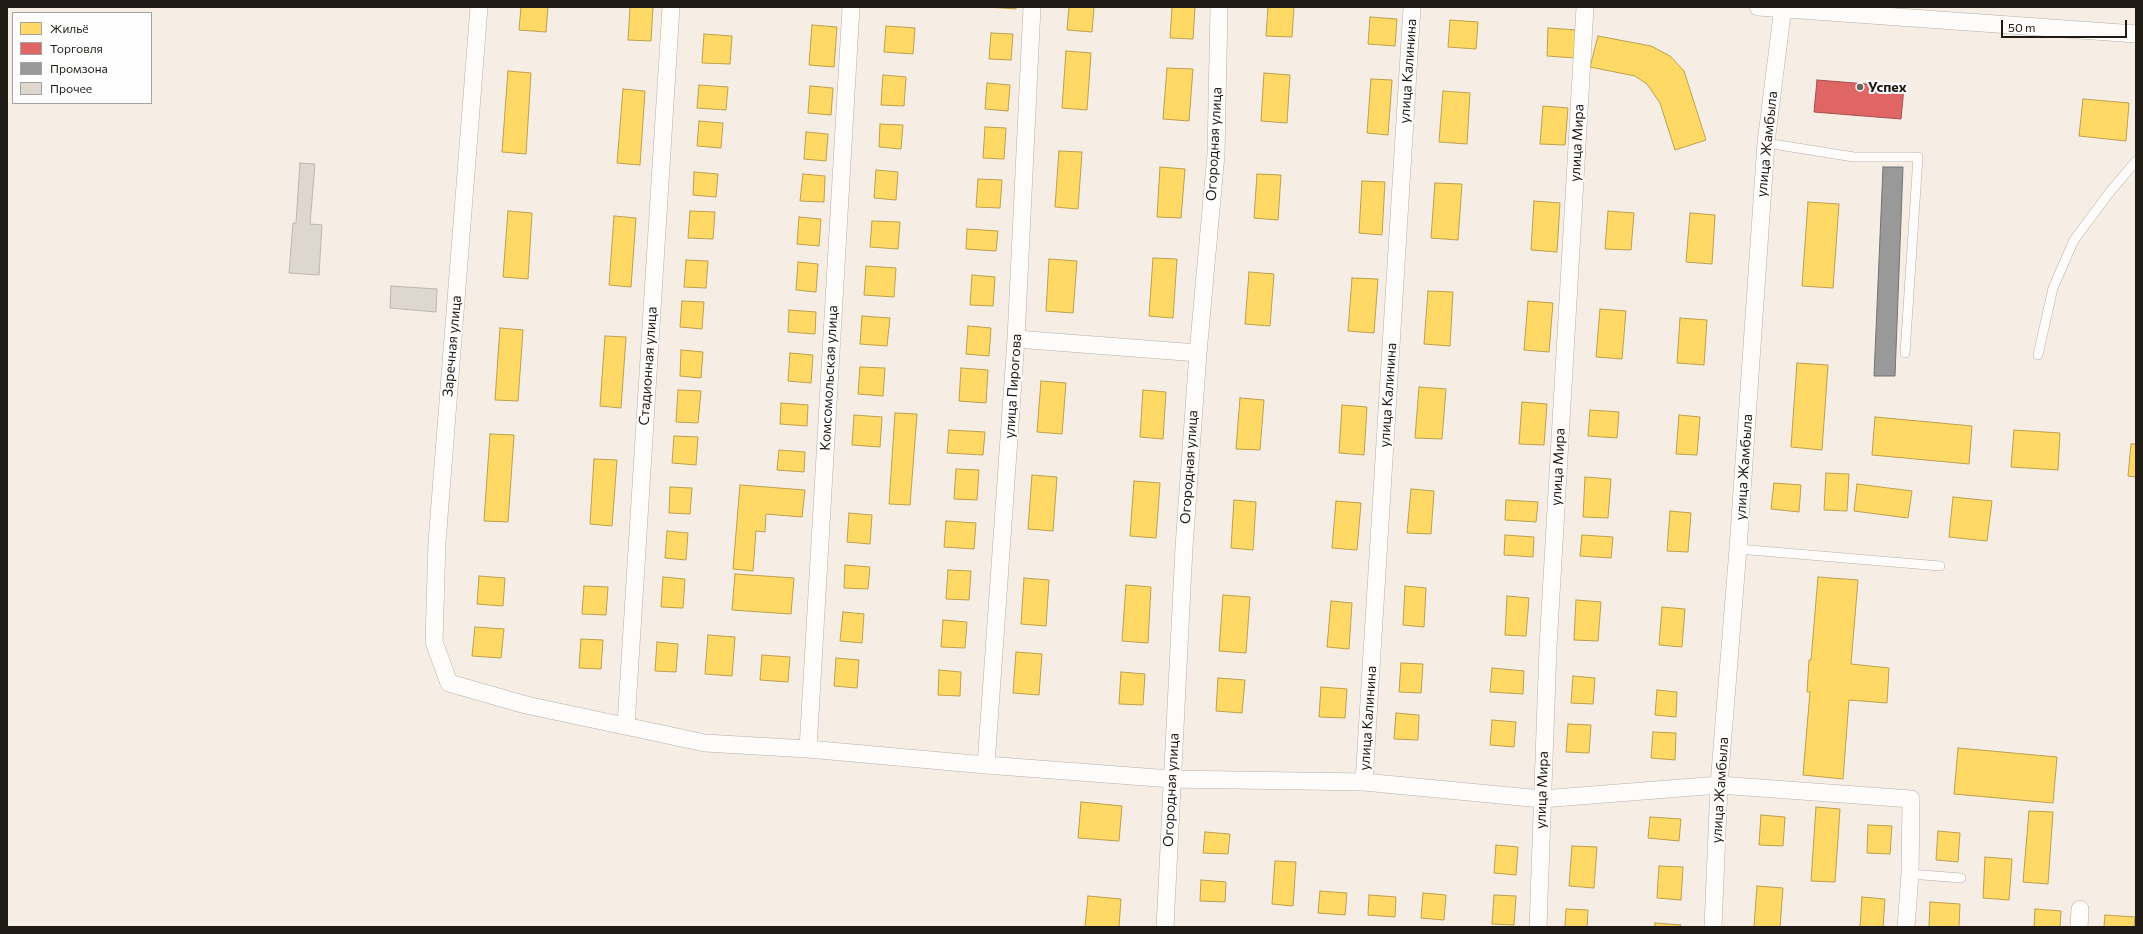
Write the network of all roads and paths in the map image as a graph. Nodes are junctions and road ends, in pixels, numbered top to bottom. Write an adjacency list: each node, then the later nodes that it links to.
1 (479, 7): 19 (street, Заречная улица)
2 (671, 7): 19 (street, Стадионная улица)
3 (851, 7): 20 (street, Комсомольская улица)
4 (1032, 7): 13 (street, улица Пирогова)
5 (1219, 7): 14 (street, Огородная улица)
6 (1412, 7): 23 (street, улица Калинина)
7 (1585, 7): 25 (street, улица Мира)
8 (1758, 7): 9 (street)
9 (1782, 9): 10 (street); 11 (street, улица Жамбыла)
10 (2136, 34)
11 (1766, 144): 15 (lane); 17 (street, улица Жамбыла)
12 (2136, 161): 16 (lane)
13 (1016, 339): 14 (street); 21 (street, улица Пирогова)
14 (1198, 353): 22 (street, Огородная улица)
15 (1905, 353)
16 (2038, 355)
17 (1738, 549): 18 (lane); 24 (street, улица Жамбыла)
18 (1940, 566)
19 (626, 725): 20 (street)
20 (808, 749): 21 (street)
21 (986, 765): 22 (street)
22 (1171, 779): 23 (street); 29 (street, Огородная улица)
23 (1364, 782): 25 (street)
24 (1719, 785): 25 (street); 26 (street); 31 (street, улица Жамбыла)
25 (1542, 799): 30 (street, улица Мира)
26 (1910, 874): 27 (lane); 32 (street)
27 (1961, 878)
28 (2080, 909): 33 (street)
29 (1170, 927)
30 (1538, 927)
31 (1712, 927)
32 (1906, 927)
33 (2079, 927)

